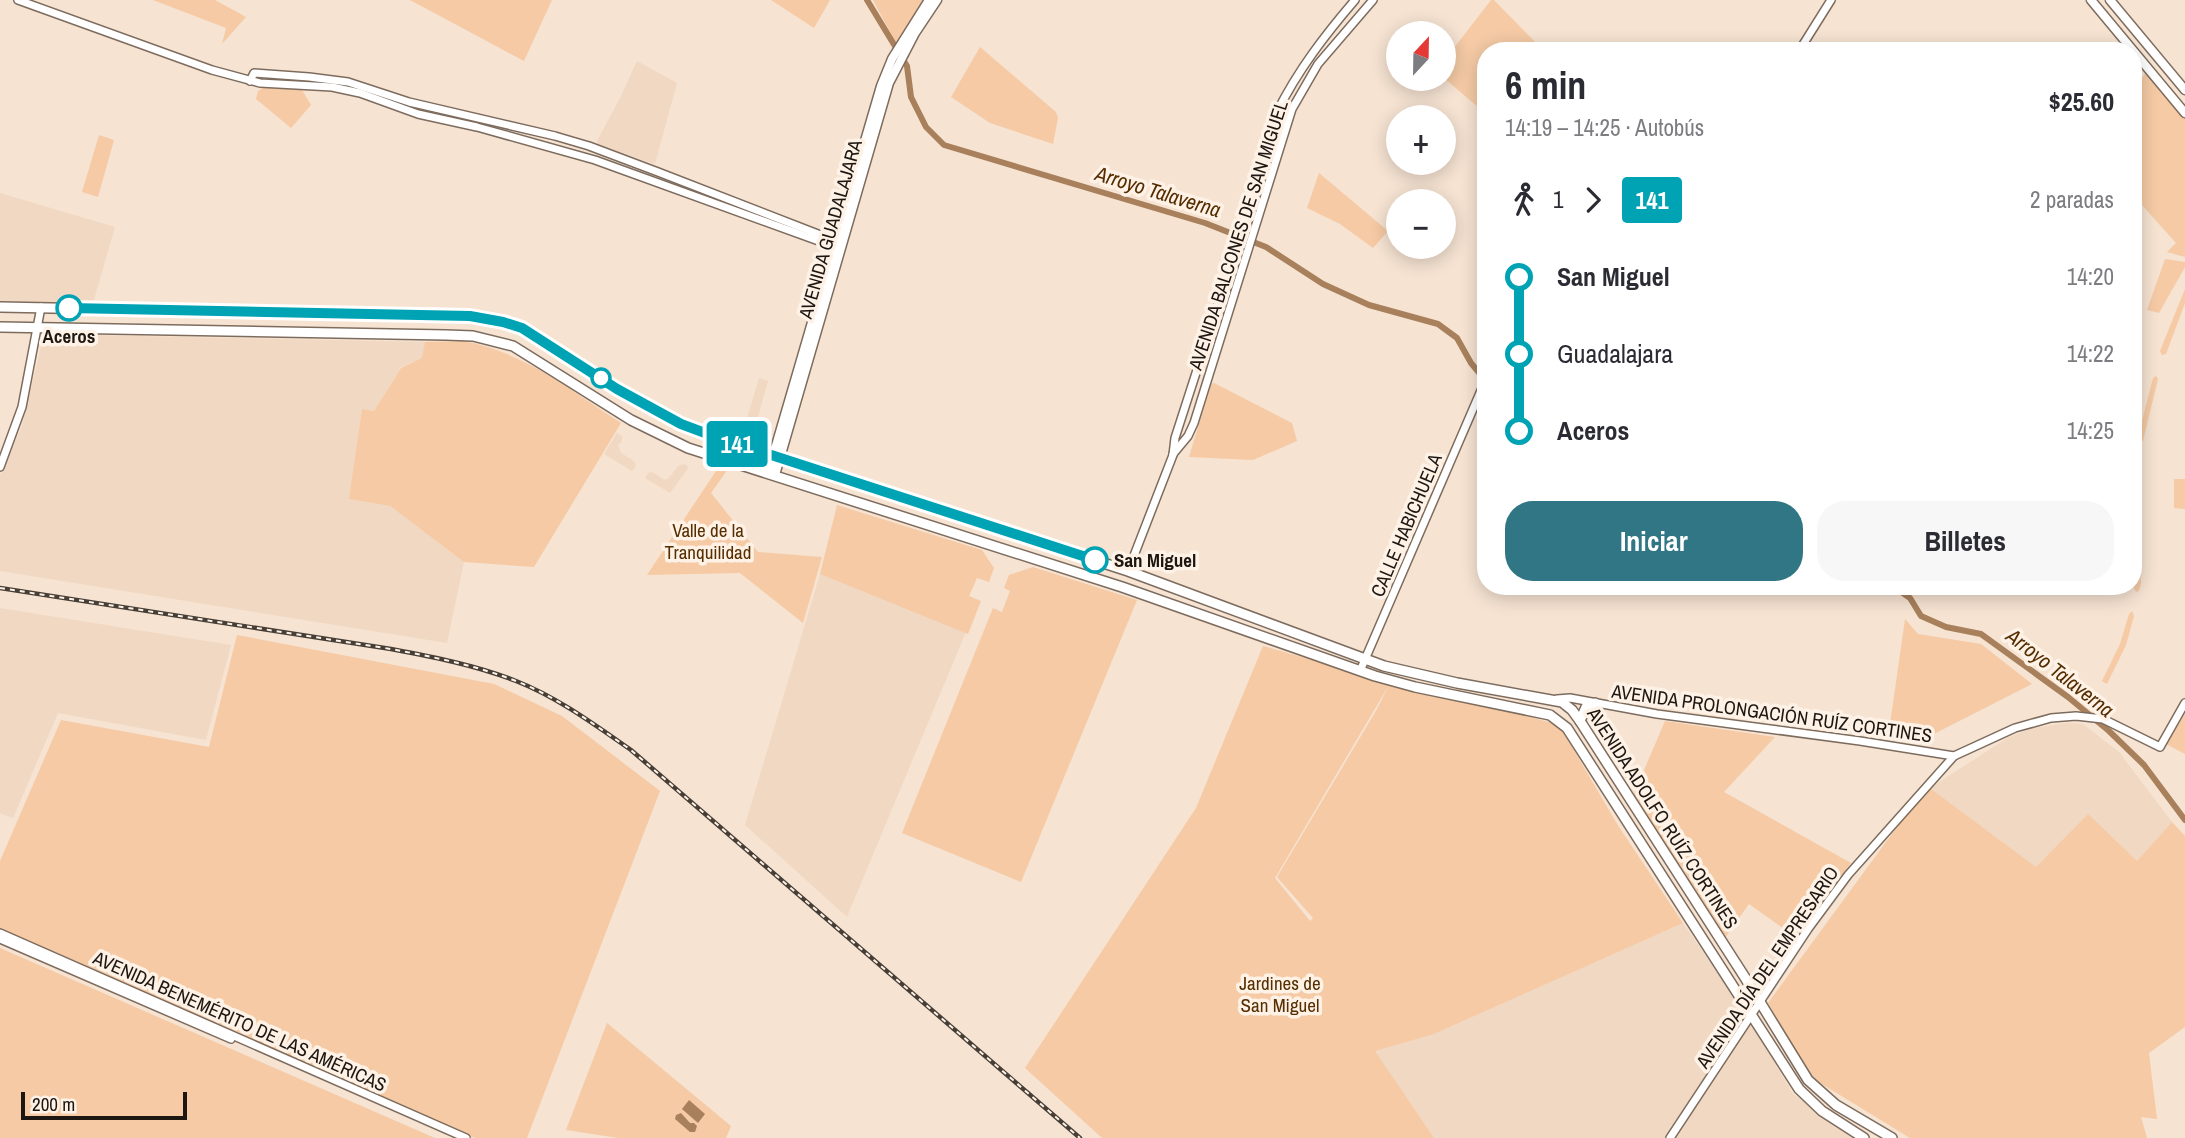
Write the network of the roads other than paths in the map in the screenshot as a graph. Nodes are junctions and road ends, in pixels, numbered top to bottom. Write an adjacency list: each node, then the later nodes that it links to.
1 (19, 0): 15 (street)
2 (929, 0): 11 (main road, AVENIDA GUADALAJARA)
3 (937, 0): 11 (main road, AVENIDA GUADALAJARA)
4 (1355, 0): 23 (street, AVENIDA BALCONES DE SAN MIGUEL)
5 (1373, 0): 24 (street, AVENIDA BALCONES DE SAN MIGUEL)
6 (1831, 0): 9 (street)
7 (2091, 0): 10 (main road)
8 (2110, 0): 13 (main road)
9 (1805, 42)
10 (2127, 42)
11 (901, 51): 20 (main road, AVENIDA GUADALAJARA)
12 (2142, 52): 13 (main road)
13 (2154, 52): 16 (main road)
14 (2142, 60): 18 (main road)
15 (252, 77): 17 (street); 17 (street)
16 (2185, 90)
17 (408, 105): 19 (street); 19 (street)
18 (2185, 113)
19 (725, 204): 20 (street)
20 (839, 244): 31 (main road, AVENIDA GUADALAJARA)
21 (0, 307): 22 (main road, AVENIDA ADOLFO RUÍZ CORTINES)
22 (41, 307): 26 (street); 31 (main road, AVENIDA ADOLFO RUÍZ CORTINES)
23 (1216, 311): 24 (street); 28 (street, AVENIDA BALCONES DE SAN MIGUEL)
24 (1228, 316): 29 (street, AVENIDA BALCONES DE SAN MIGUEL)
25 (0, 327): 26 (main road, AVENIDA ADOLFO RUÍZ CORTINES)
26 (39, 327): 32 (street); 33 (main road, AVENIDA ADOLFO RUÍZ CORTINES)
27 (1477, 397): 35 (street, CALLE HABICHUELA)
28 (1181, 418): 29 (street); 30 (street, AVENIDA BALCONES DE SAN MIGUEL)
29 (1194, 423): 30 (street, AVENIDA BALCONES DE SAN MIGUEL)
30 (1172, 455): 34 (street, AVENIDA BALCONES DE SAN MIGUEL)
31 (777, 457): 33 (main road, AVENIDA GUADALAJARA); 34 (main road, AVENIDA ADOLFO RUÍZ CORTINES)
32 (0, 467)
33 (771, 474): 36 (main road, AVENIDA ADOLFO RUÍZ CORTINES)
34 (1128, 571): 35 (main road, AVENIDA ADOLFO RUÍZ CORTINES)
35 (1365, 659): 36 (street, CALLE HABICHUELA); 37 (main road, AVENIDA ADOLFO RUÍZ CORTINES)
36 (1360, 671): 46 (main road, AVENIDA ADOLFO RUÍZ CORTINES)
37 (1555, 699): 38 (street, AVENIDA PROLONGACIÓN RUÍZ CORTINES); 40 (main road, AVENIDA ADOLFO RUÍZ CORTINES)
38 (1590, 702): 40 (street, AVENIDA PROLONGACIÓN RUÍZ CORTINES); 41 (main road); 42 (street, AVENIDA PROLONGACIÓN RUÍZ CORTINES)
39 (2185, 703): 42 (street)
40 (1568, 706): 41 (main road, AVENIDA ADOLFO RUÍZ CORTINES)
41 (1580, 721): 45 (main road, AVENIDA ADOLFO RUÍZ CORTINES)
42 (1954, 756): 45 (street, AVENIDA DÍA DEL EMPRESARIO)
43 (0, 933): 48 (street, AVENIDA BENEMÉRITO DE LAS AMÉRICAS)
44 (0, 939): 47 (street, AVENIDA BENEMÉRITO DE LAS AMÉRICAS)
45 (1760, 1002): 46 (street, AVENIDA DÍA DEL EMPRESARIO); 51 (main road, AVENIDA ADOLFO RUÍZ CORTINES)
46 (1752, 1015): 49 (street, AVENIDA DÍA DEL EMPRESARIO); 50 (main road, AVENIDA ADOLFO RUÍZ CORTINES)
47 (455, 1138)
48 (466, 1138)
49 (1670, 1138)
50 (1864, 1138)
51 (1892, 1138)

